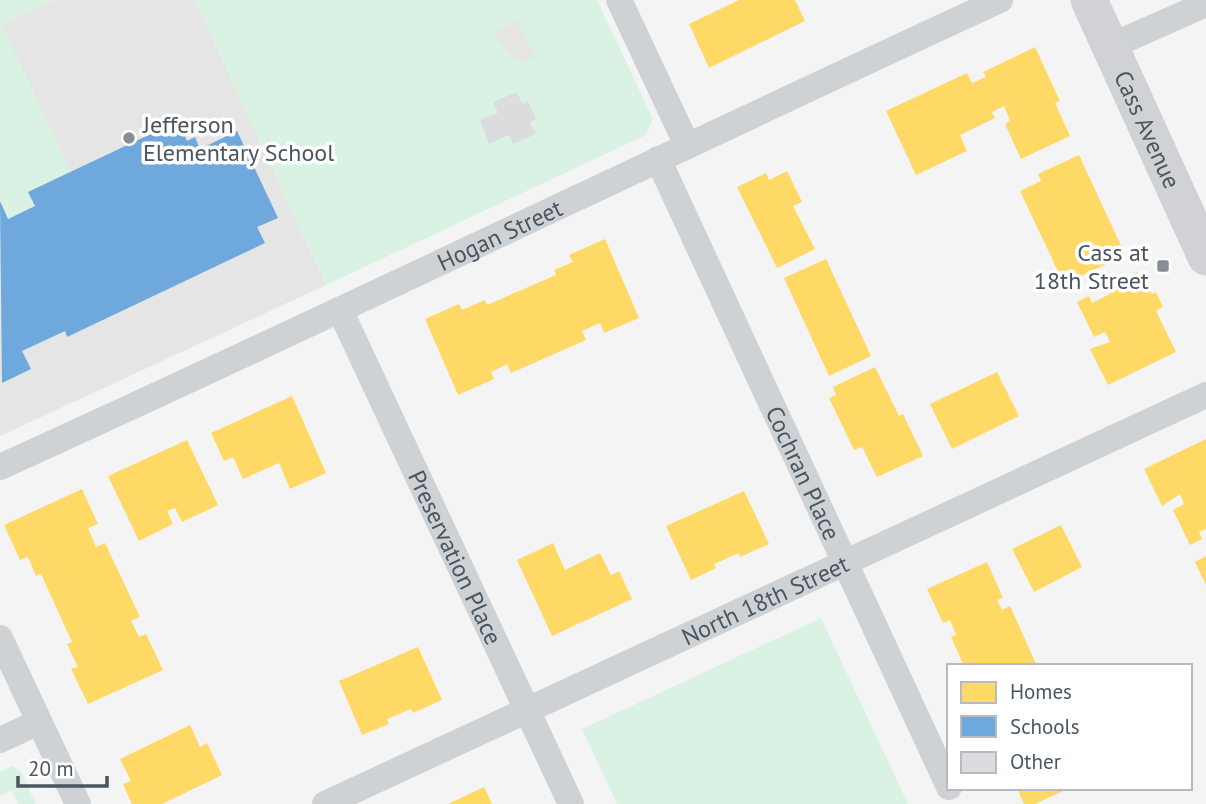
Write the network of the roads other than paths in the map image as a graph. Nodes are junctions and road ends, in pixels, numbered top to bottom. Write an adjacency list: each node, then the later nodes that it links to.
1 (619, 0): 6 (street)
2 (1000, 0): 6 (street, Hogan Street)
3 (1089, 0): 5 (main road, Cass Avenue)
4 (1206, 4): 5 (street)
5 (1111, 46): 8 (main road, Cass Avenue)
6 (687, 145): 7 (street, Hogan Street)
7 (658, 159): 9 (street, Hogan Street); 12 (street, Cochran Place)
8 (1206, 257)
9 (341, 310): 11 (street, Hogan Street); 14 (street, Preservation Place)
10 (1206, 395): 12 (street, North 18th Street)
11 (0, 467)
12 (845, 563): 14 (street, North 18th Street); 17 (street, Cochran Place)
13 (0, 638): 15 (street)
14 (527, 710): 19 (street, North 18th Street); 20 (street, Preservation Place)
15 (39, 722): 16 (street); 18 (street)
16 (0, 740)
17 (947, 784)
18 (78, 804)
19 (325, 804)
20 (571, 804)

